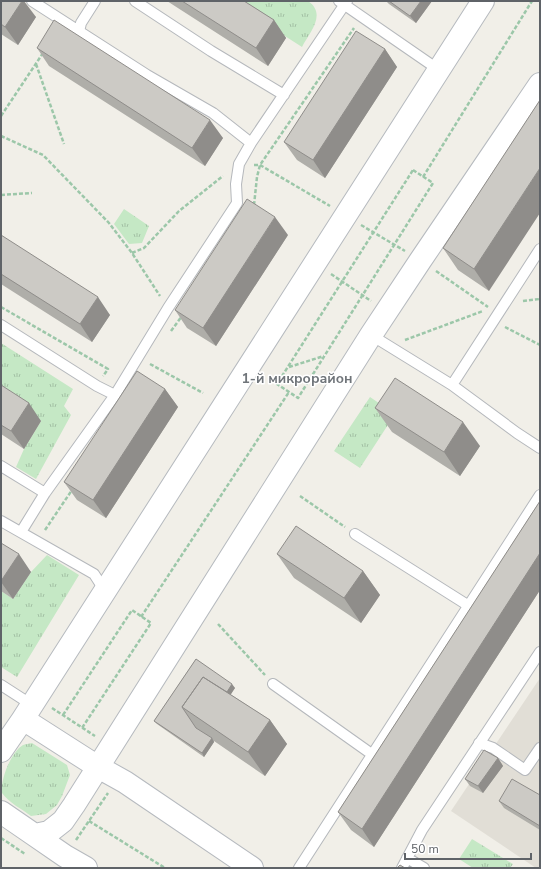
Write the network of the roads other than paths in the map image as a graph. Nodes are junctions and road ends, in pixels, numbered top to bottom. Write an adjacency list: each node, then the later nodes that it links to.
1 (32, 1): 6 (lane)
2 (95, 1): 6 (lane)
3 (135, 1): 9 (lane)
4 (484, 1): 7 (street)
5 (344, 2): 7 (lane); 9 (lane)
6 (79, 32): 10 (lane)
7 (439, 70): 23 (street)
8 (540, 84): 13 (street)
9 (284, 95): 10 (lane)
10 (251, 143): 15 (lane)
11 (540, 249): 14 (lane)
12 (1, 325): 15 (lane)
13 (371, 335): 14 (lane); 33 (street)
14 (452, 385): 16 (lane)
15 (115, 395): 18 (lane)
16 (540, 448)
17 (1, 466): 18 (lane)
18 (45, 493): 21 (lane)
19 (540, 495): 24 (lane)
20 (1, 521): 21 (lane)
21 (21, 532): 23 (lane)
22 (355, 534): 24 (lane)
23 (105, 591): 28 (street)
24 (469, 606): 32 (lane)
25 (540, 652): 29 (lane)
26 (273, 684): 32 (lane)
27 (1, 685): 28 (lane)
28 (31, 707): 31 (street); 33 (street)
29 (479, 743): 30 (lane); 36 (lane)
30 (540, 748)
31 (1, 751)
32 (372, 755): 39 (lane)
33 (98, 767): 35 (street); 38 (street)
34 (1, 812): 35 (street)
35 (35, 835): 37 (street)
36 (407, 858): 40 (lane); 41 (lane)
37 (86, 868)
38 (252, 868)
39 (299, 868)
40 (402, 868)
41 (424, 868)

